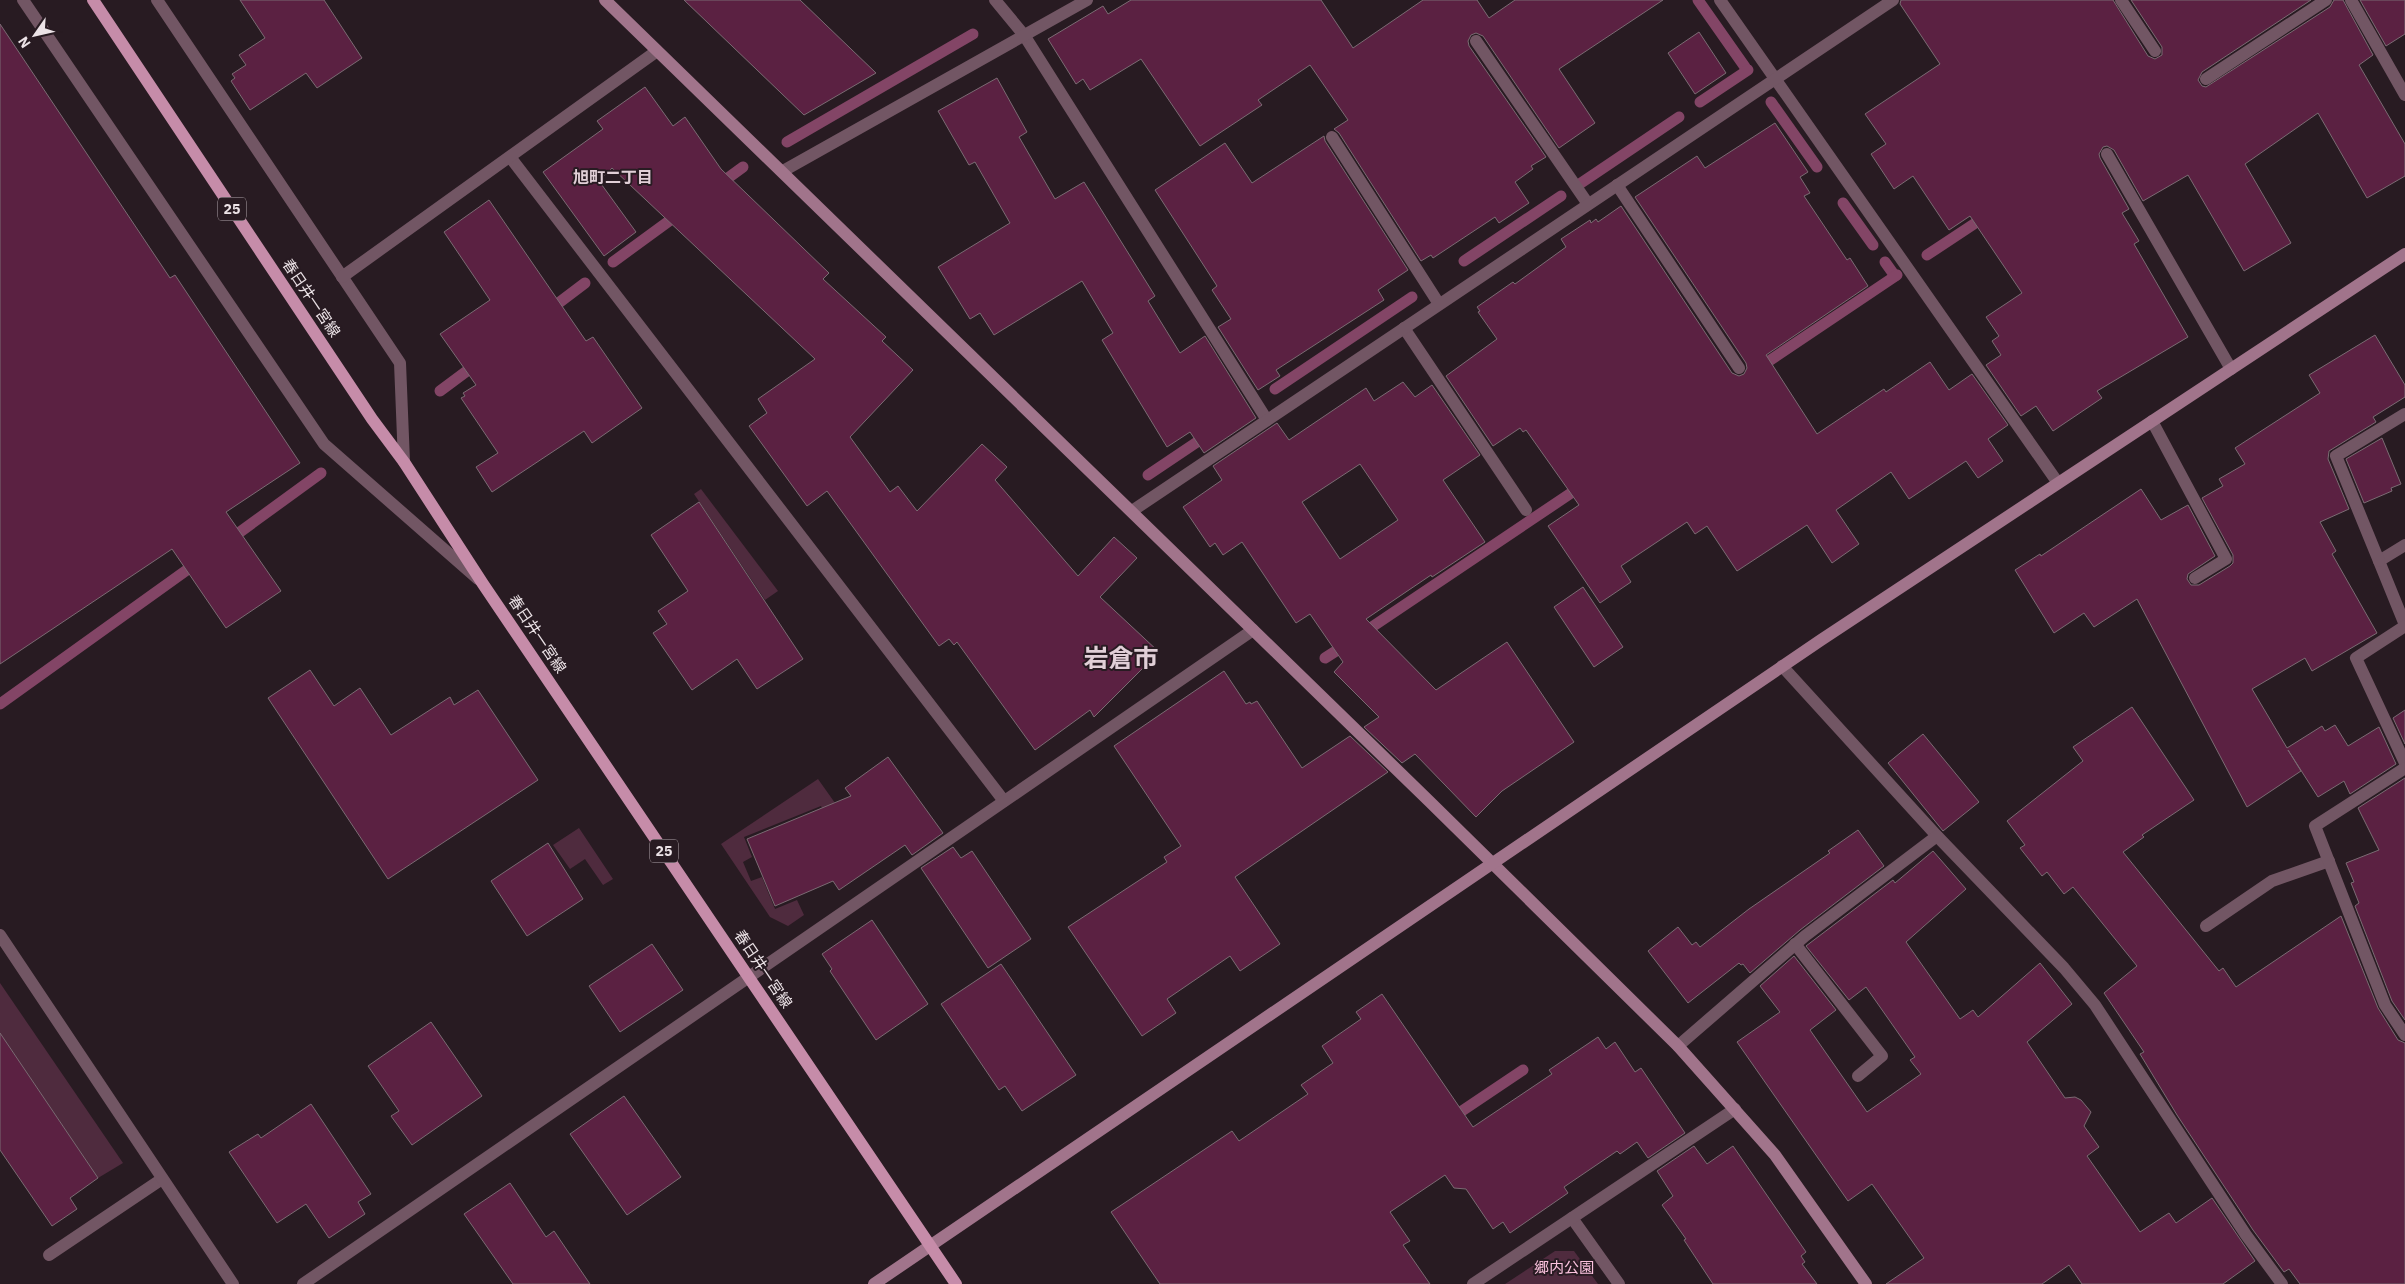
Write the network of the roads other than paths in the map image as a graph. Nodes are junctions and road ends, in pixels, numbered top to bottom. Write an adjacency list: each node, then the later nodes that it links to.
1 (23, 0): 41 (street)
2 (92, 0): 34 (main road, 春日井一宮線 / 25)
3 (157, 0): 26 (street)
4 (605, 0): 14 (street)
5 (995, 0): 12 (street)
6 (1087, 0): 12 (street)
7 (1720, 0): 16 (street)
8 (1892, 0): 16 (street)
9 (2121, 0): 15 (street)
10 (2326, 0): 17 (street)
11 (2351, 0): 18 (street)
12 (1024, 35): 22 (street); 32 (street)
13 (1476, 41): 24 (street)
14 (657, 51): 21 (street); 22 (street)
15 (2155, 51)
16 (1776, 78): 23 (street); 35 (street)
17 (2206, 79)
18 (2405, 95)
19 (1332, 137): 27 (street)
20 (2107, 154): 30 (street)
21 (510, 157): 26 (street); 47 (street)
22 (783, 171): 37 (street)
23 (1617, 185): 24 (street); 29 (street)
24 (1588, 204): 27 (street)
25 (2405, 254): 30 (street)
26 (342, 277): 34 (street)
27 (1438, 304): 28 (street)
28 (1404, 328): 32 (street); 36 (street)
29 (1739, 368)
30 (2231, 369): 33 (street)
31 (2405, 414): 39 (street)
32 (1267, 420): 37 (street)
33 (2152, 421): 35 (street); 40 (street)
34 (404, 462): 41 (main road, 春日井一宮線 / 25)
35 (2058, 483): 44 (street)
36 (1526, 510)
37 (1132, 511): 43 (street)
38 (2405, 545): 39 (street)
39 (2379, 561): 42 (street)
40 (2195, 578)
41 (483, 584): 54 (main road, 春日井一宮線 / 25)
42 (2405, 625): 45 (street)
43 (1254, 630): 47 (street); 50 (street)
44 (1782, 666): 48 (street); 50 (street)
45 (2405, 762)
46 (2405, 768): 49 (street)
47 (1004, 801): 54 (street)
48 (1937, 836): 53 (street); 70 (street)
49 (2328, 861): 51 (street); 55 (street)
50 (1493, 863): 56 (street); 61 (street)
51 (2206, 926)
52 (0, 935): 59 (street)
53 (1795, 944): 56 (street); 57 (street)
54 (749, 977): 61 (main road, 春日井一宮線 / 25); 64 (street)
55 (2405, 1035)
56 (1678, 1046): 58 (street)
57 (1858, 1076)
58 (1735, 1109): 60 (street); 69 (street)
59 (162, 1179): 62 (street); 63 (street)
60 (1572, 1218): 67 (street); 68 (street)
61 (930, 1246): 65 (street); 66 (main road, 春日井一宮線 / 25)
62 (49, 1255)
63 (233, 1284)
64 (303, 1284)
65 (874, 1284)
66 (956, 1284)
67 (1473, 1284)
68 (1619, 1284)
69 (1866, 1284)
70 (2282, 1284)

